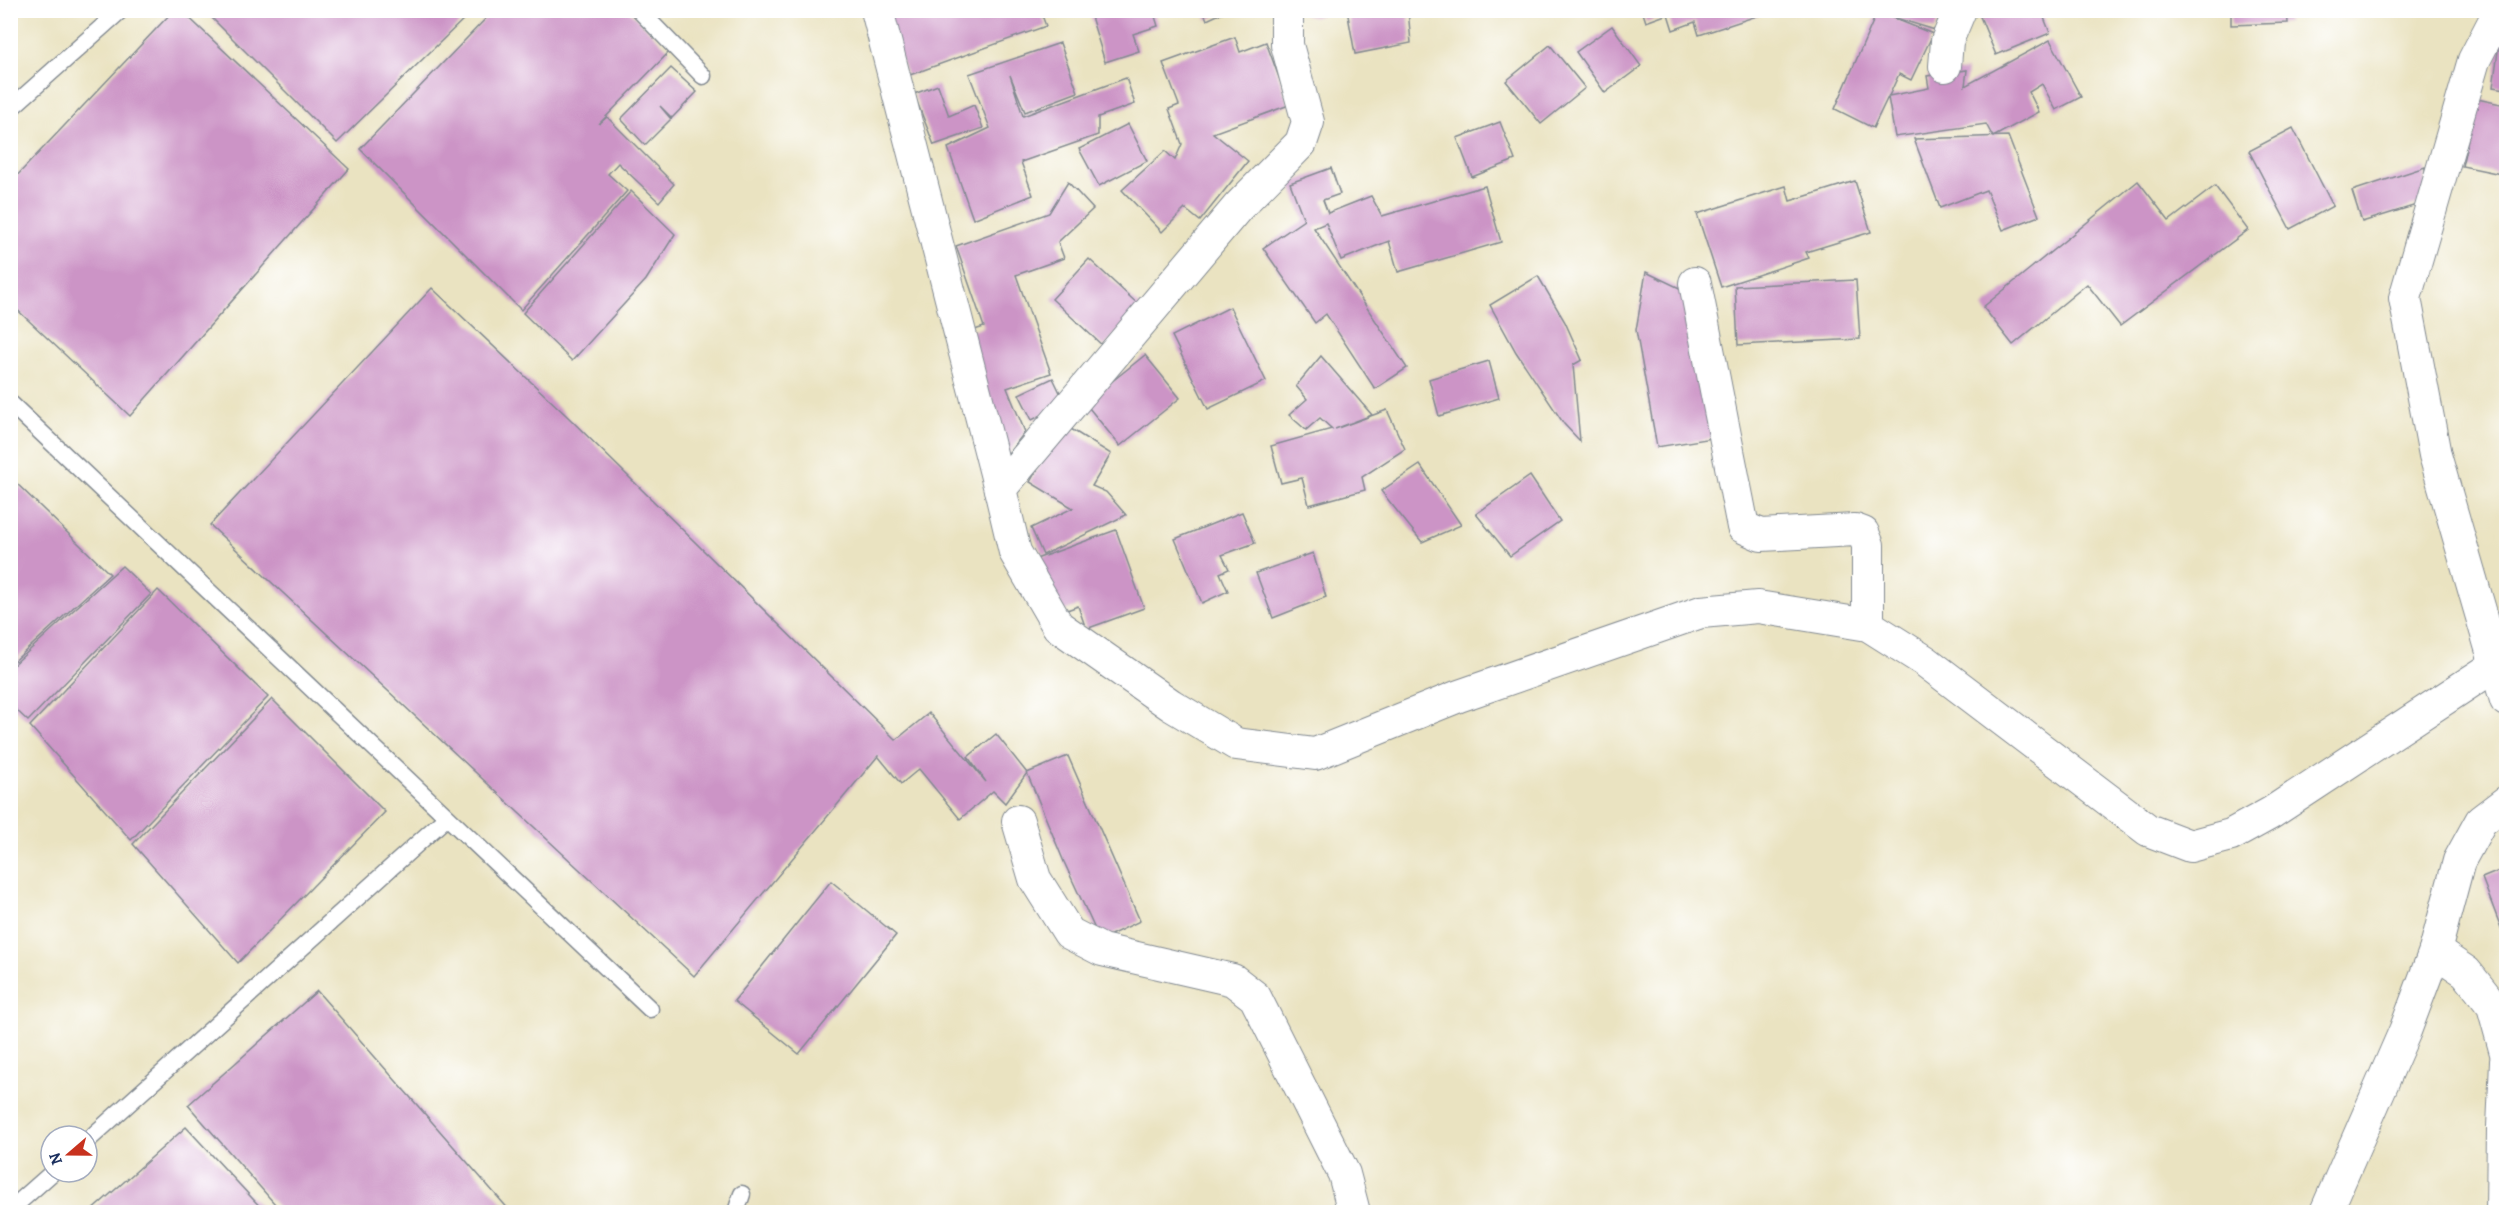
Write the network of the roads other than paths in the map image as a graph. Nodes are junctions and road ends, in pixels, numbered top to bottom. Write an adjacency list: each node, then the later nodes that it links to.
1 (121, 10): 9 (lane)
2 (639, 10): 8 (lane)
3 (877, 10): 12 (street)
4 (1287, 10): 12 (street)
5 (1960, 10): 7 (street)
6 (2500, 10): 14 (street)
7 (1945, 66)
8 (703, 76)
9 (10, 109)
10 (1695, 283): 13 (street)
11 (10, 403): 17 (lane)
12 (1000, 489): 13 (street)
13 (1868, 626): 14 (street)
14 (2496, 665): 15 (street)
15 (2506, 700)
16 (2506, 802): 19 (street)
17 (446, 818): 20 (lane); 23 (lane)
18 (1018, 821): 28 (street)
19 (2435, 951): 21 (street); 29 (street)
20 (650, 1009)
21 (2506, 1053)
22 (2506, 1061): 30 (street)
23 (99, 1130)
24 (39, 1184): 26 (lane)
25 (742, 1194): 27 (lane)
26 (10, 1210)
27 (735, 1212)
28 (1354, 1212)
29 (2326, 1212)
30 (2502, 1212)

